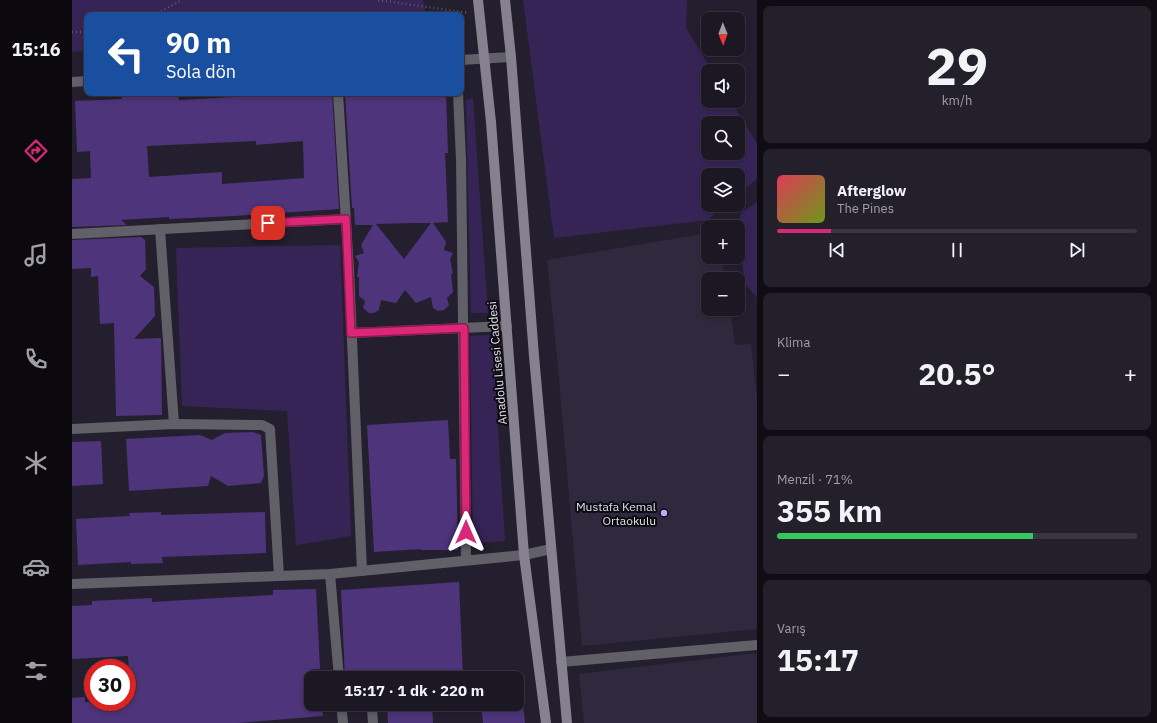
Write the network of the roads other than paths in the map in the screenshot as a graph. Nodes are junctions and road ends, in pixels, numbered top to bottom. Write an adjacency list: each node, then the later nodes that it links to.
1 (478, 0): 4 (street, Anadolu Lisesi Caddesi)
2 (505, 0): 3 (street)
3 (511, 57): 4 (street); 18 (street)
4 (483, 58): 5 (street); 13 (street, Anadolu Lisesi Caddesi)
5 (464, 60)
6 (84, 81): 7 (street)
7 (72, 82)
8 (338, 96): 10 (street)
9 (458, 96): 14 (street)
10 (346, 219): 11 (street); 15 (street)
11 (160, 228): 12 (street); 16 (street)
12 (72, 234)
13 (507, 326): 14 (street); 19 (street, Anadolu Lisesi Caddesi)
14 (464, 328): 15 (street); 20 (street)
15 (351, 333): 21 (street)
16 (174, 424): 17 (street); 23 (street)
17 (72, 429)
18 (551, 549): 19 (street); 26 (street)
19 (524, 554): 20 (street); 32 (street, Anadolu Lisesi Caddesi)
20 (466, 560): 21 (street)
21 (362, 571): 22 (street)
22 (330, 574): 23 (street); 27 (street)
23 (280, 576): 24 (street)
24 (72, 584)
25 (757, 645): 26 (street)
26 (561, 662): 33 (street)
27 (338, 671)
28 (342, 711): 30 (street)
29 (372, 711): 31 (street)
30 (343, 723)
31 (373, 723)
32 (546, 723)
33 (567, 723)

